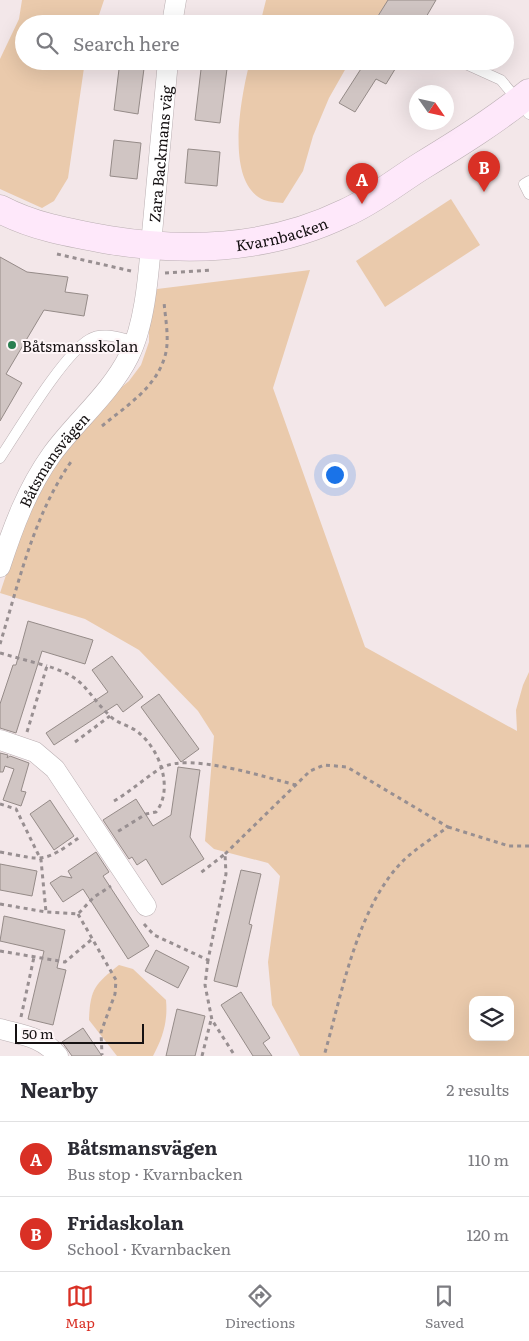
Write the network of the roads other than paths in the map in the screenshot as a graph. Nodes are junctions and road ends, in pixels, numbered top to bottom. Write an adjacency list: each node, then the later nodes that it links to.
1 (176, 0): 2 (street)
2 (174, 15)
3 (167, 70): 9 (street, Zara Backmans väg)
4 (478, 70): 5 (lane)
5 (526, 103): 9 (street, Kvarnbacken)
6 (529, 181): 7 (lane)
7 (529, 194)
8 (0, 209): 9 (street, Kvarnbacken)
9 (150, 246): 10 (street, Båtsmansvägen)
10 (135, 341): 11 (lane); 12 (street, Båtsmansvägen)
11 (0, 458)
12 (5, 531): 13 (street, Båtsmansvägen)
13 (0, 567)
14 (0, 740): 15 (street)
15 (146, 906)
16 (9, 1031): 17 (street)
17 (58, 1056)

